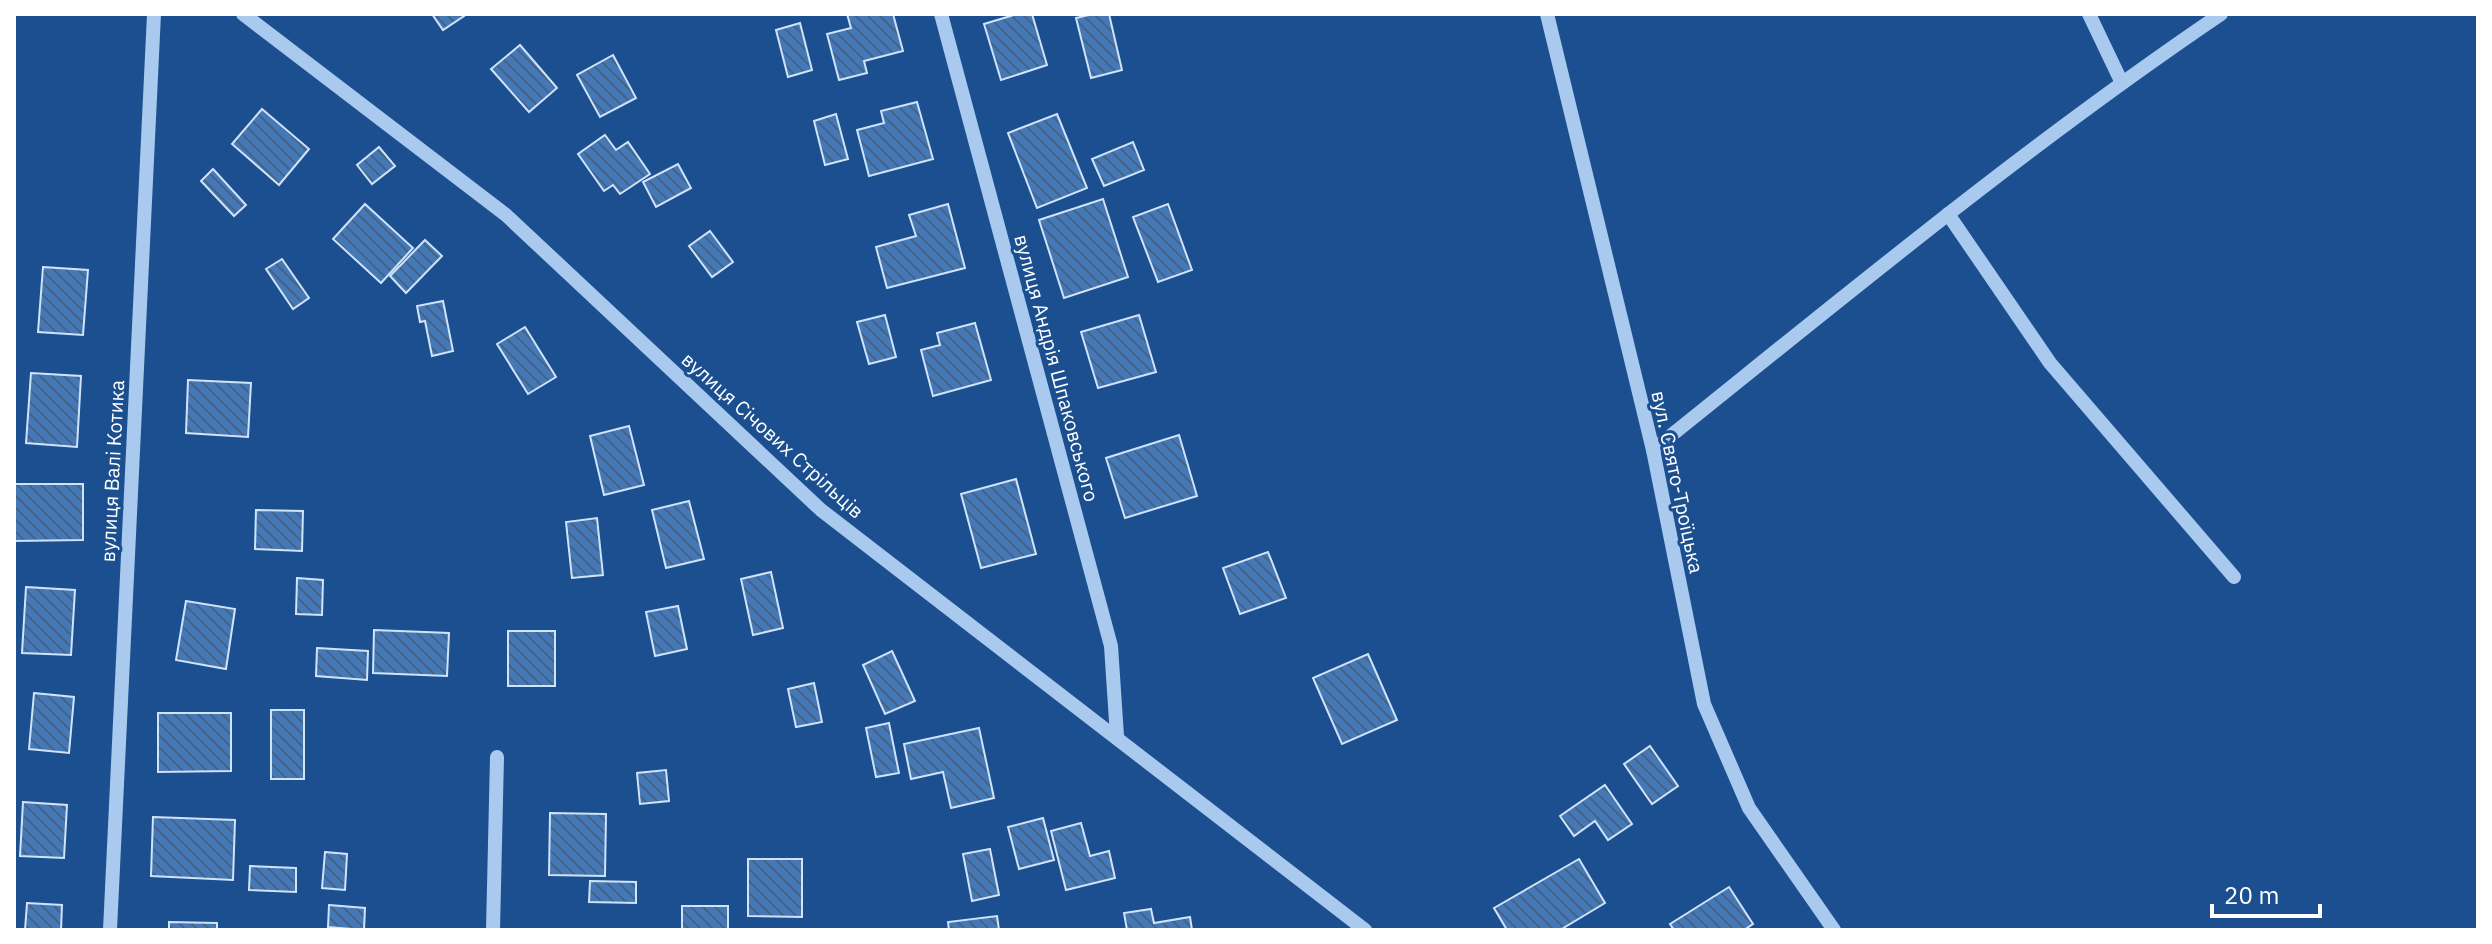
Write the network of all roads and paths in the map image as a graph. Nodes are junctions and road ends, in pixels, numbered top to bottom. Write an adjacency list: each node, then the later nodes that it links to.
1 (154, 14): 14 (street, вулиця Валі Котика)
2 (243, 14): 11 (street, вулиця Січових Стрільців)
3 (941, 14): 11 (street, вулиця Андрія Шпаковського)
4 (1547, 14): 9 (street, вул. Свято-Троїцька)
5 (2089, 14): 7 (street)
6 (2221, 14): 7 (street)
7 (2121, 81): 8 (street)
8 (1948, 214): 9 (street); 10 (street)
9 (1653, 450): 16 (street, вул. Свято-Троїцька)
10 (2234, 577)
11 (1117, 736): 13 (street, вулиця Січових Стрільців)
12 (497, 757): 15 (street)
13 (1362, 929)
14 (110, 930)
15 (493, 930)
16 (1834, 930)

